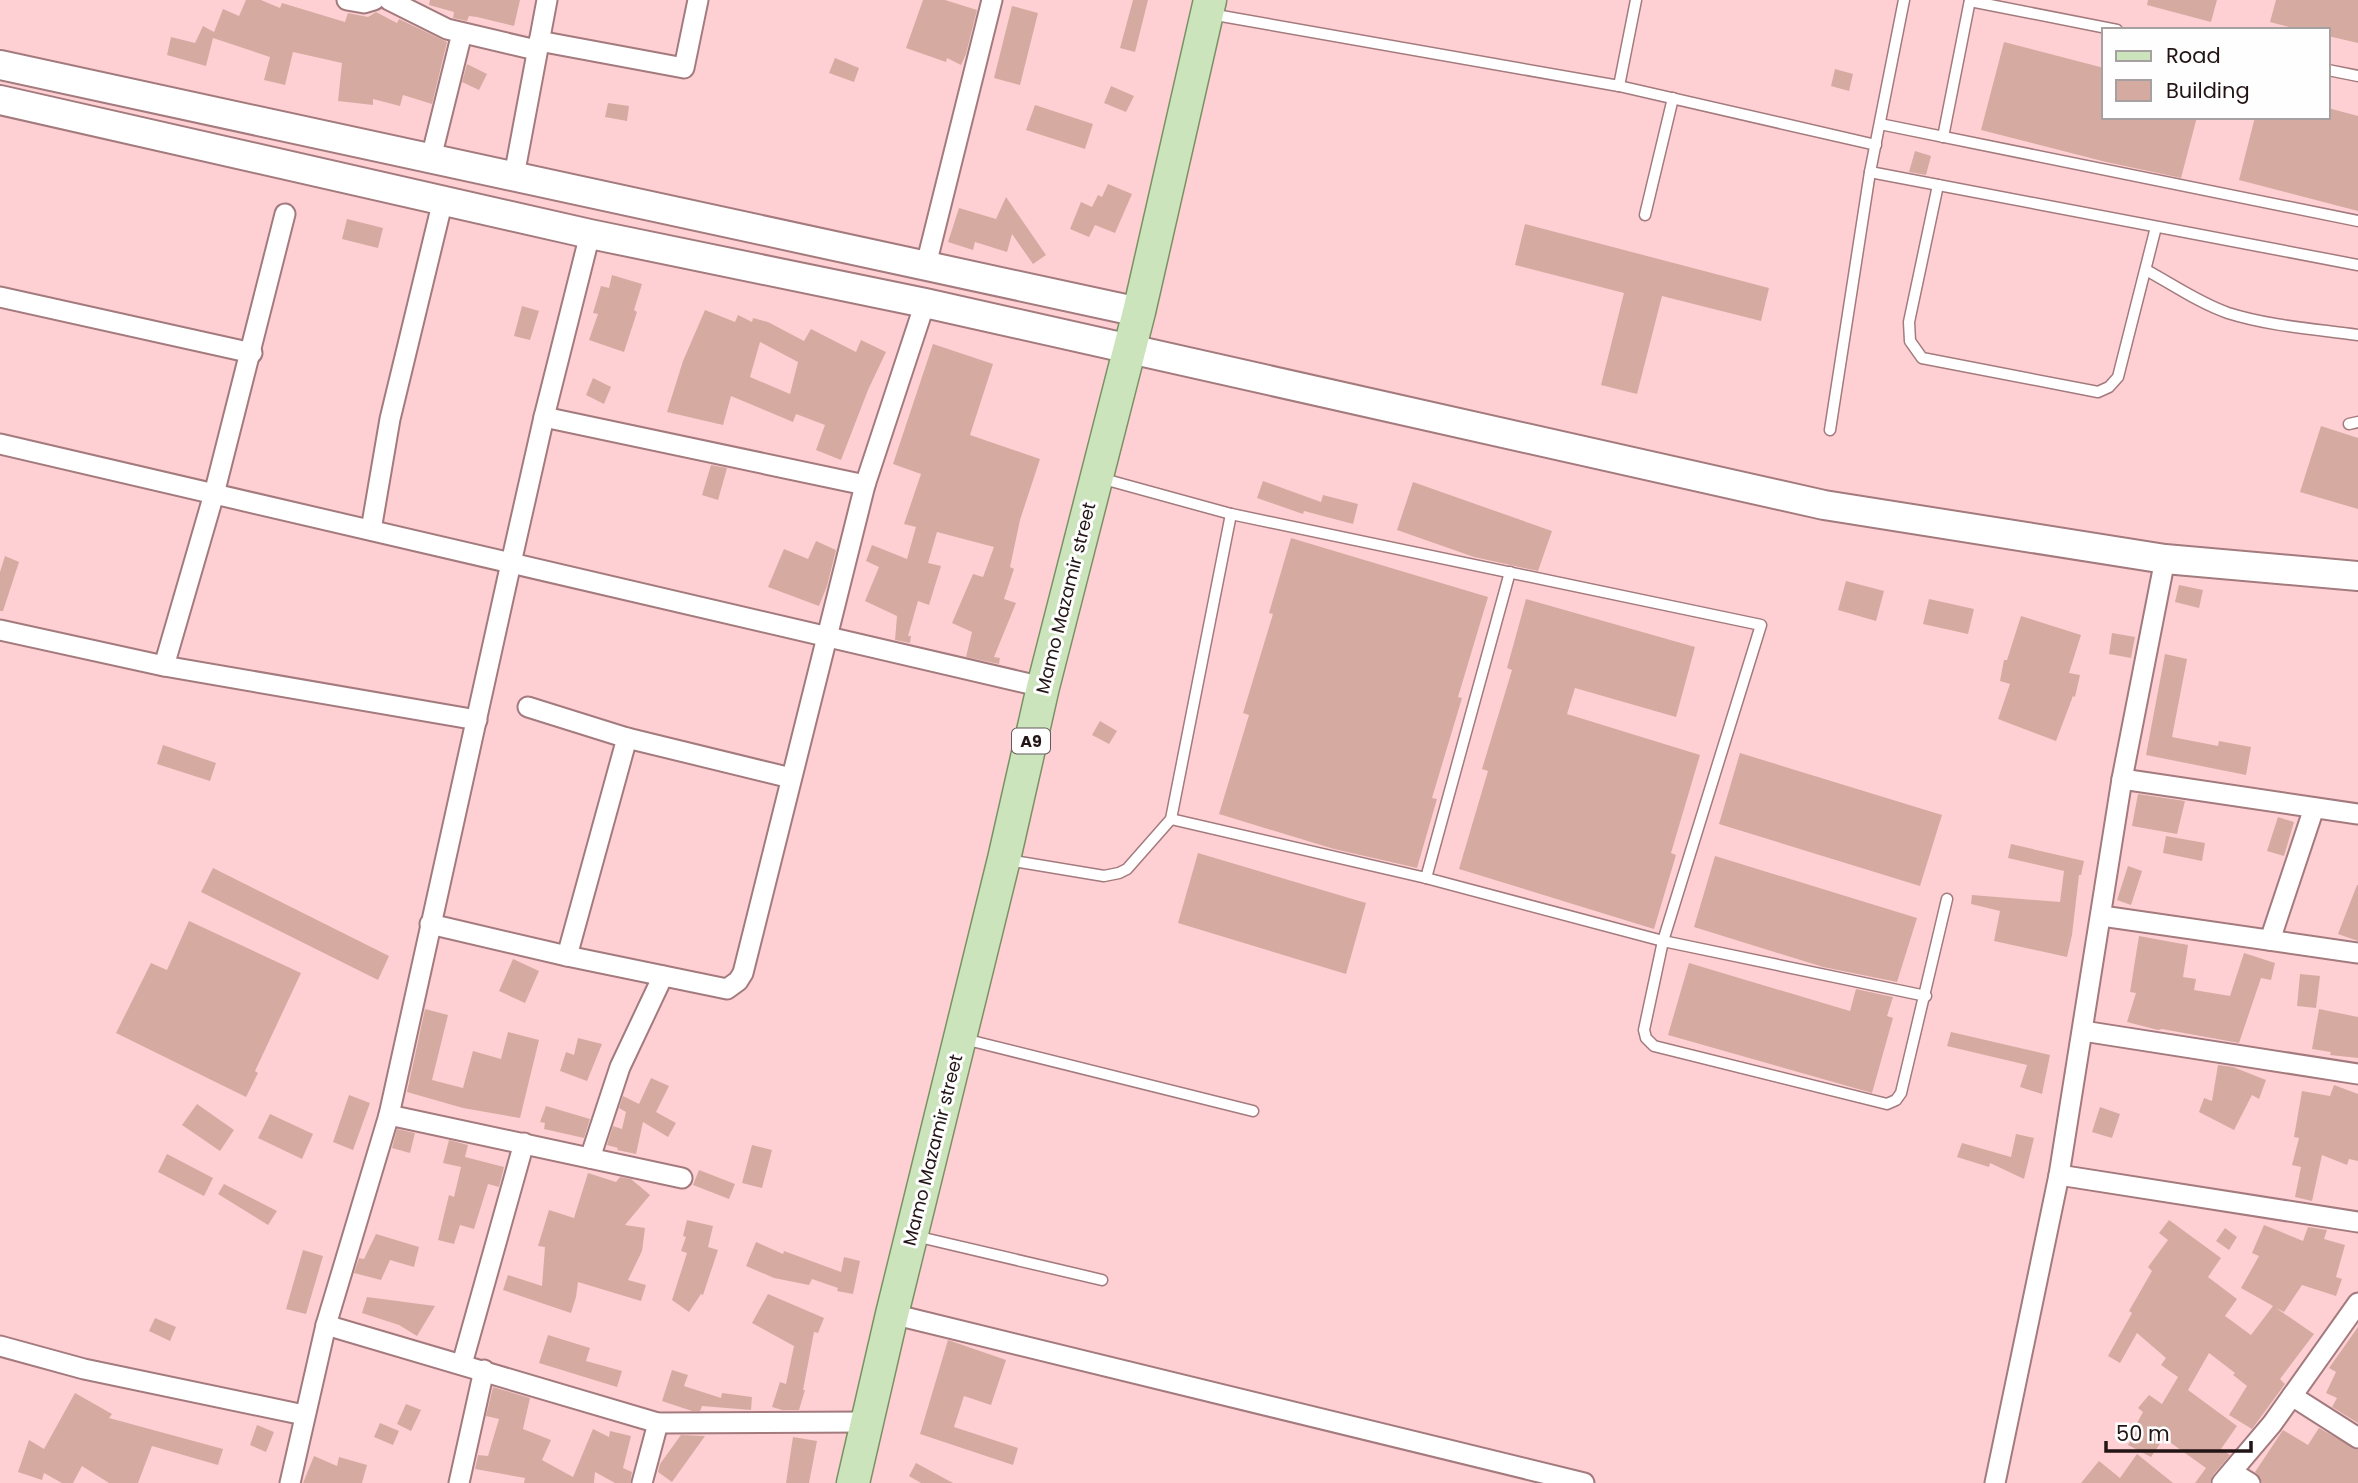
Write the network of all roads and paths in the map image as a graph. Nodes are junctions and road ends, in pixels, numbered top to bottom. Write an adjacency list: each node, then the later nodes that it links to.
1 (347, 0): 2 (street)
2 (374, 0)
3 (388, 0): 12 (street)
4 (547, 0): 13 (street)
5 (698, 0): 13 (street)
6 (992, 0): 33 (street)
7 (1636, 0): 17 (lane)
8 (1904, 0): 20 (lane)
9 (1970, 1): 11 (lane); 21 (lane)
10 (1208, 6): 17 (lane); 38 (main road, Mamo Mazamir street / A9)
11 (2107, 28)
12 (461, 33): 13 (street); 23 (street)
13 (538, 45): 25 (street)
14 (0, 65): 23 (main road)
15 (2330, 70): 16 (lane)
16 (2358, 76)
17 (1619, 86): 18 (lane)
18 (1673, 98): 22 (lane); 29 (lane)
19 (0, 100): 27 (main road)
20 (1880, 124): 21 (lane); 22 (lane)
21 (1943, 137): 30 (lane)
22 (1876, 145): 24 (lane)
23 (431, 158): 25 (main road)
24 (1870, 172): 26 (lane); 43 (lane)
25 (514, 176): 33 (main road)
26 (1938, 185): 31 (lane); 35 (lane)
27 (443, 200): 32 (main road); 49 (street)
28 (285, 214): 41 (street)
29 (1645, 215)
30 (2358, 221)
31 (2156, 227): 34 (lane); 35 (lane)
32 (590, 234): 37 (main road); 42 (street)
33 (926, 265): 38 (main road)
34 (2358, 265)
35 (2146, 270): 39 (lane)
36 (0, 298): 41 (street)
37 (925, 303): 40 (main road); 46 (street)
38 (1139, 312): 40 (main road, Mamo Mazamir street / A9)
39 (2358, 335)
40 (1129, 351): 45 (main road, Mamo Mazamir street / A9); 50 (main road)
41 (251, 353): 47 (street)
42 (544, 416): 46 (street); 51 (street)
43 (1830, 430)
44 (0, 444): 47 (street)
45 (1096, 477): 48 (lane); 57 (main road, Mamo Mazamir street / A9)
46 (865, 485): 55 (street)
47 (214, 494): 49 (street); 56 (street)
48 (1231, 514): 52 (lane); 65 (lane)
49 (371, 530): 51 (street)
50 (2165, 559): 53 (main road); 62 (street)
51 (511, 563): 55 (street); 59 (street)
52 (1510, 572): 67 (lane); 72 (lane)
53 (2358, 576)
54 (0, 630): 56 (street)
55 (827, 636): 57 (street); 61 (street)
56 (164, 666): 59 (street)
57 (1043, 687): 66 (main road, Mamo Mazamir street / A9)
58 (528, 707): 60 (street)
59 (477, 720): 70 (street)
60 (627, 738): 61 (street); 74 (street)
61 (791, 778): 75 (street)
62 (2123, 779): 63 (street); 69 (street)
63 (2314, 808): 64 (street); 71 (street)
64 (2358, 814)
65 (1171, 819): 66 (lane); 67 (lane)
66 (1004, 859): 78 (main road, Mamo Mazamir street / A9)
67 (1426, 878): 72 (lane)
68 (1947, 899): 76 (lane)
69 (2102, 916): 71 (street); 77 (street)
70 (430, 924): 74 (street); 81 (street)
71 (2270, 940): 73 (street)
72 (1663, 941): 76 (lane); 76 (lane)
73 (2358, 953)
74 (567, 956): 75 (street)
75 (663, 976): 83 (street)
76 (1926, 996)
77 (2083, 1031): 79 (street); 84 (street)
78 (960, 1038): 80 (lane); 87 (main road, Mamo Mazamir street / A9)
79 (2358, 1073)
80 (1253, 1111)
81 (389, 1115): 82 (street); 91 (street)
82 (524, 1143): 83 (street); 93 (street)
83 (590, 1158): 85 (street)
84 (2059, 1175): 86 (street); 107 (street)
85 (682, 1178)
86 (2358, 1222)
87 (912, 1235): 88 (lane); 90 (main road, Mamo Mazamir street / A9)
88 (1102, 1280)
89 (2358, 1303): 95 (street)
90 (892, 1314): 97 (main road, Mamo Mazamir street / A9); 100 (street)
91 (326, 1325): 93 (street); 96 (street)
92 (0, 1346): 96 (street)
93 (462, 1364): 94 (street)
94 (484, 1370): 98 (street); 103 (street)
95 (2292, 1396): 99 (street); 101 (street)
96 (304, 1415): 102 (street)
97 (868, 1422): 98 (street); 105 (main road, Mamo Mazamir street / A9)
98 (658, 1423): 104 (street)
99 (2358, 1438)
100 (1520, 1476): 106 (street)
101 (2227, 1477): 108 (street)
102 (290, 1483)
103 (458, 1483)
104 (642, 1483)
105 (853, 1483)
106 (1584, 1483)
107 (1995, 1483)
108 (2250, 1483)

